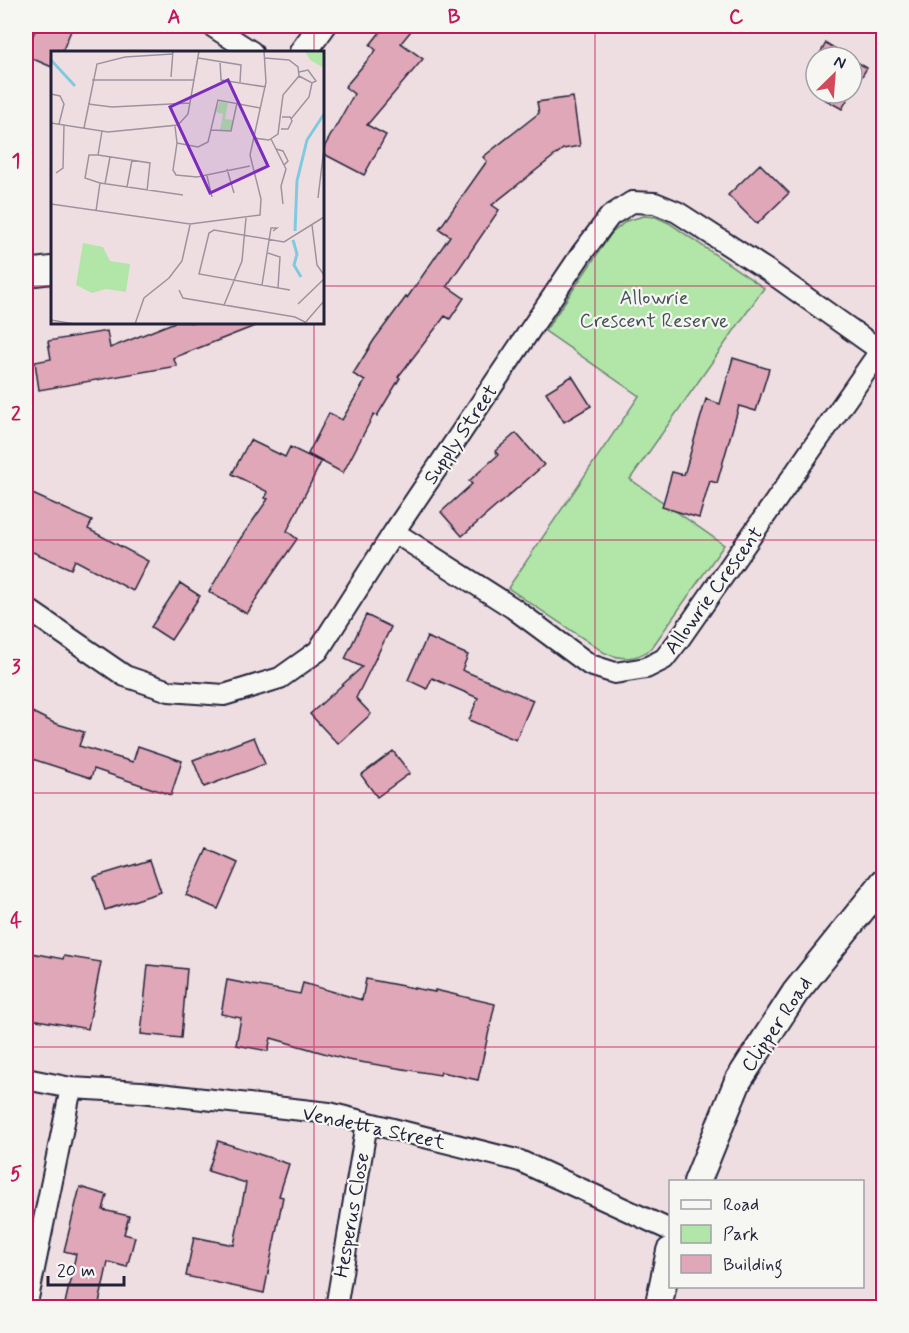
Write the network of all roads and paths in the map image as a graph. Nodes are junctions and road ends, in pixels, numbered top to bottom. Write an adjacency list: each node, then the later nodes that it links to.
1 (212, 26): 3 (street)
2 (322, 26): 4 (street)
3 (250, 51)
4 (304, 51)
5 (51, 270): 6 (street)
6 (26, 273)
7 (882, 352): 8 (street, Allowrie Crescent); 8 (street, Supply Street)
8 (394, 532): 9 (street, Supply Street)
9 (26, 608)
10 (882, 888): 14 (street, Clipper Road)
11 (26, 1079): 12 (street, Vendetta Street)
12 (71, 1088): 13 (street, Vendetta Street); 17 (street)
13 (367, 1123): 15 (street, Vendetta Street); 18 (street, Hesperus Close)
14 (698, 1180)
15 (669, 1230)
16 (669, 1255): 19 (street)
17 (26, 1308)
18 (336, 1308)
19 (657, 1308)

